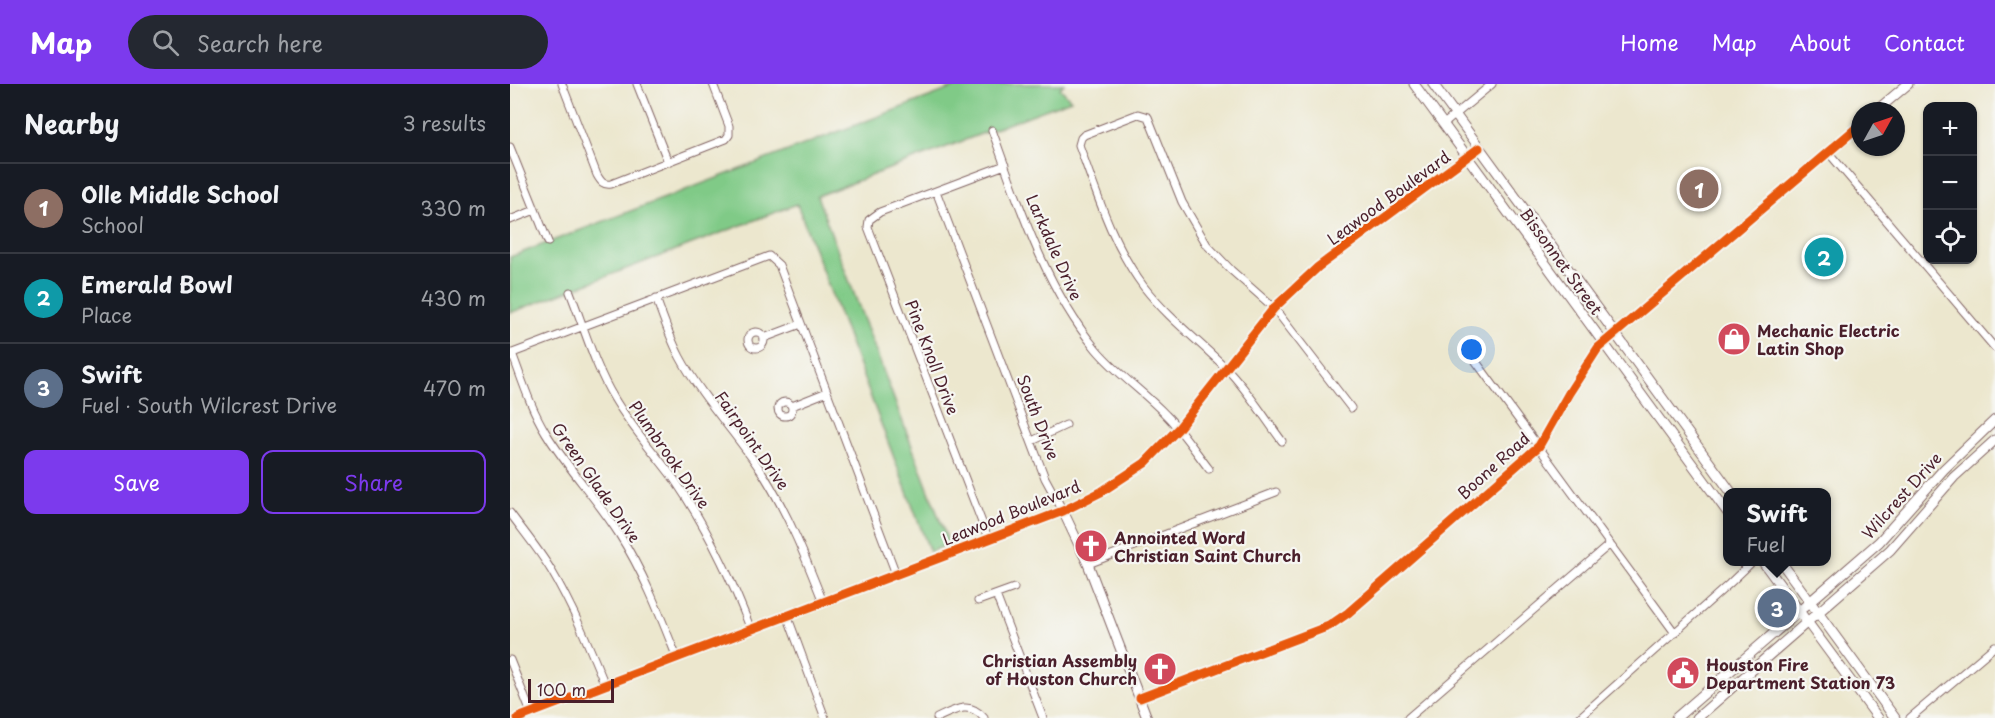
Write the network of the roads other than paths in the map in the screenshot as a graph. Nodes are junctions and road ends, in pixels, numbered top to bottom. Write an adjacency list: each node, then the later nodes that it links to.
1 (562, 84): 17 (street)
2 (637, 84): 17 (street)
3 (713, 84): 17 (street)
4 (1414, 84): 10 (street, Bissonnet Street)
5 (1433, 84): 9 (street, Bissonnet Street)
6 (1492, 84): 9 (street, Leawood Boulevard)
7 (1908, 84): 8 (street)
8 (1887, 102)
9 (1455, 115): 10 (street, Leawood Boulevard); 14 (street, Bissonnet Street)
10 (1444, 124): 16 (street, Bissonnet Street)
11 (992, 130): 18 (street, Larkdale Drive)
12 (1851, 133): 15 (street, Boone Road)
13 (510, 147): 20 (street)
14 (1479, 148): 16 (street, Leawood Boulevard); 28 (street, Bissonnet Street)
15 (1828, 152): 28 (street, Boone Road); 31 (street)
16 (1468, 156): 25 (street, Leawood Boulevard); 30 (street, Bissonnet Street)
17 (668, 162)
18 (1005, 165): 19 (street, Pine Knoll Drive); 40 (street, Larkdale Drive)
19 (936, 191): 42 (street, South Drive); 55 (street, Pine Knoll Drive)
20 (536, 210): 21 (street); 22 (street)
21 (510, 220)
22 (548, 242)
23 (570, 292): 27 (street, Plumbrook Drive)
24 (656, 298): 26 (street); 27 (street); 67 (street, Fairpoint Drive)
25 (1274, 308): 34 (street, Leawood Boulevard); 34 (street); 37 (street)
26 (801, 324): 29 (street); 35 (street)
27 (583, 326): 33 (street); 73 (street, Plumbrook Drive)
28 (1614, 333): 30 (street, Boone Road); 48 (street, Bissonnet Street)
29 (764, 338)
30 (1603, 344): 45 (street, Boone Road); 51 (street, Bissonnet Street)
31 (1995, 348)
32 (1469, 352): 45 (street)
33 (511, 354): 76 (street, Green Glade Drive)
34 (1227, 369): 40 (street, Leawood Boulevard); 43 (street)
35 (827, 392): 36 (street); 63 (street)
36 (792, 406)
37 (1351, 408)
38 (1995, 420): 44 (street, Wilcrest Drive)
39 (1066, 425): 42 (street)
40 (1178, 429): 47 (street, Larkdale Drive); 53 (street, Leawood Boulevard)
41 (1995, 440): 46 (street, Wilcrest Drive)
42 (1032, 441): 53 (street, South Drive)
43 (1282, 441)
44 (1972, 441): 46 (street); 49 (street, Wilcrest Drive)
45 (1539, 446): 57 (street); 80 (street, Boone Road)
46 (1980, 453): 52 (street, Wilcrest Drive)
47 (1209, 469)
48 (1728, 488)
49 (1926, 489): 52 (street); 56 (street, Wilcrest Drive)
50 (1276, 492): 59 (street)
51 (1723, 504)
52 (1931, 504): 58 (street, Wilcrest Drive)
53 (1063, 511): 55 (street, Leawood Boulevard); 59 (street, South Drive)
54 (510, 513): 78 (street)
55 (988, 538): 63 (street, Leawood Boulevard)
56 (1879, 542): 58 (street); 66 (street, Wilcrest Drive)
57 (1610, 544): 74 (street); 89 (street)
58 (1890, 550): 70 (street, Wilcrest Drive)
59 (1088, 564): 80 (street, South Drive)
60 (1747, 566): 74 (street)
61 (1767, 566): 69 (street)
62 (1785, 566): 66 (street)
63 (896, 574): 67 (street, Leawood Boulevard)
64 (1014, 588): 65 (street)
65 (996, 595): 68 (street); 87 (street)
66 (1810, 601): 69 (street, Wilcrest Drive); 70 (street)
67 (823, 602): 71 (street, Leawood Boulevard)
68 (978, 602)
69 (1800, 610): 72 (street); 79 (street, Wilcrest Drive)
70 (1817, 612): 72 (street, Wilcrest Drive); 94 (street)
71 (787, 615): 73 (street, Leawood Boulevard); 84 (street)
72 (1807, 621): 81 (street, Wilcrest Drive); 93 (street)
73 (751, 630): 76 (street, Leawood Boulevard)
74 (1675, 633): 90 (street)
75 (1995, 646): 95 (street)
76 (677, 658): 78 (street, Leawood Boulevard)
77 (510, 660): 82 (street)
78 (605, 685): 82 (street, Leawood Boulevard)
79 (1702, 694): 81 (street); 91 (street, Wilcrest Drive)
80 (1140, 698): 88 (street, South Drive)
81 (1714, 703): 92 (street, Wilcrest Drive)
82 (531, 713): 83 (street, Leawood Boulevard)
83 (518, 718)
84 (825, 718)
85 (937, 718): 86 (street)
86 (984, 718)
87 (1043, 718)
88 (1147, 718)
89 (1408, 718)
90 (1579, 718)
91 (1676, 718)
92 (1697, 718)
93 (1878, 718)
94 (1895, 718)
95 (1910, 718)

